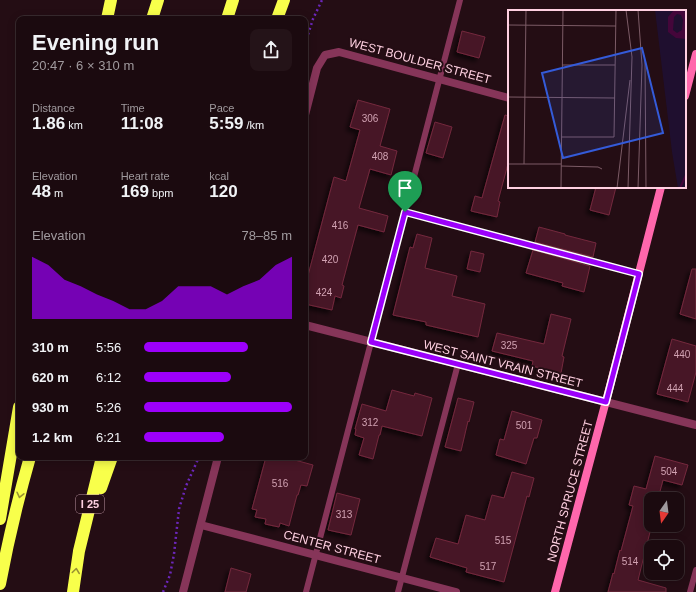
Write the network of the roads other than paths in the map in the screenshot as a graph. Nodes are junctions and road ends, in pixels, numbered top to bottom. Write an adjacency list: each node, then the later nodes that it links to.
1 (111, 0): 6 (highway)
2 (158, 0): 7 (highway)
3 (232, 0): 8 (highway)
4 (284, 0): 9 (highway)
5 (460, 0): 11 (lane)
6 (108, 16)
7 (153, 16)
8 (228, 16)
9 (278, 16)
10 (696, 54): 12 (street)
11 (440, 79): 13 (street, WEST BOULDER STREET); 14 (street, WEST BOULDER STREET); 16 (lane)
12 (686, 92)
13 (508, 98)
14 (308, 103)
15 (661, 188): 17 (street, NORTH SPRUCE STREET)
16 (405, 212): 17 (lane); 19 (lane)
17 (639, 274): 21 (street, NORTH SPRUCE STREET)
18 (308, 326): 19 (street, WEST SAINT VRAIN STREET)
19 (371, 342): 20 (street, WEST SAINT VRAIN STREET); 31 (lane)
20 (458, 364): 21 (street, WEST SAINT VRAIN STREET); 33 (lane)
21 (606, 402): 23 (street, WEST SAINT VRAIN STREET); 40 (street, NORTH SPRUCE STREET)
22 (16, 425): 28 (highway)
23 (696, 426)
24 (29, 460): 34 (highway, one-way to 34)
25 (101, 460): 30 (highway, I 25)
26 (111, 460): 30 (highway)
27 (217, 460): 29 (street)
28 (0, 519)
29 (201, 525): 31 (street, CENTER STREET); 36 (street)
30 (79, 551): 35 (highway, I 25, one-way to 30)
31 (316, 555): 33 (street, CENTER STREET); 37 (lane)
32 (696, 570): 41 (lane)
33 (401, 578): 38 (lane); 39 (street, CENTER STREET)
34 (0, 584)
35 (72, 592)
36 (183, 592)
37 (306, 592)
38 (398, 592)
39 (456, 592)
40 (555, 592)
41 (690, 592)

